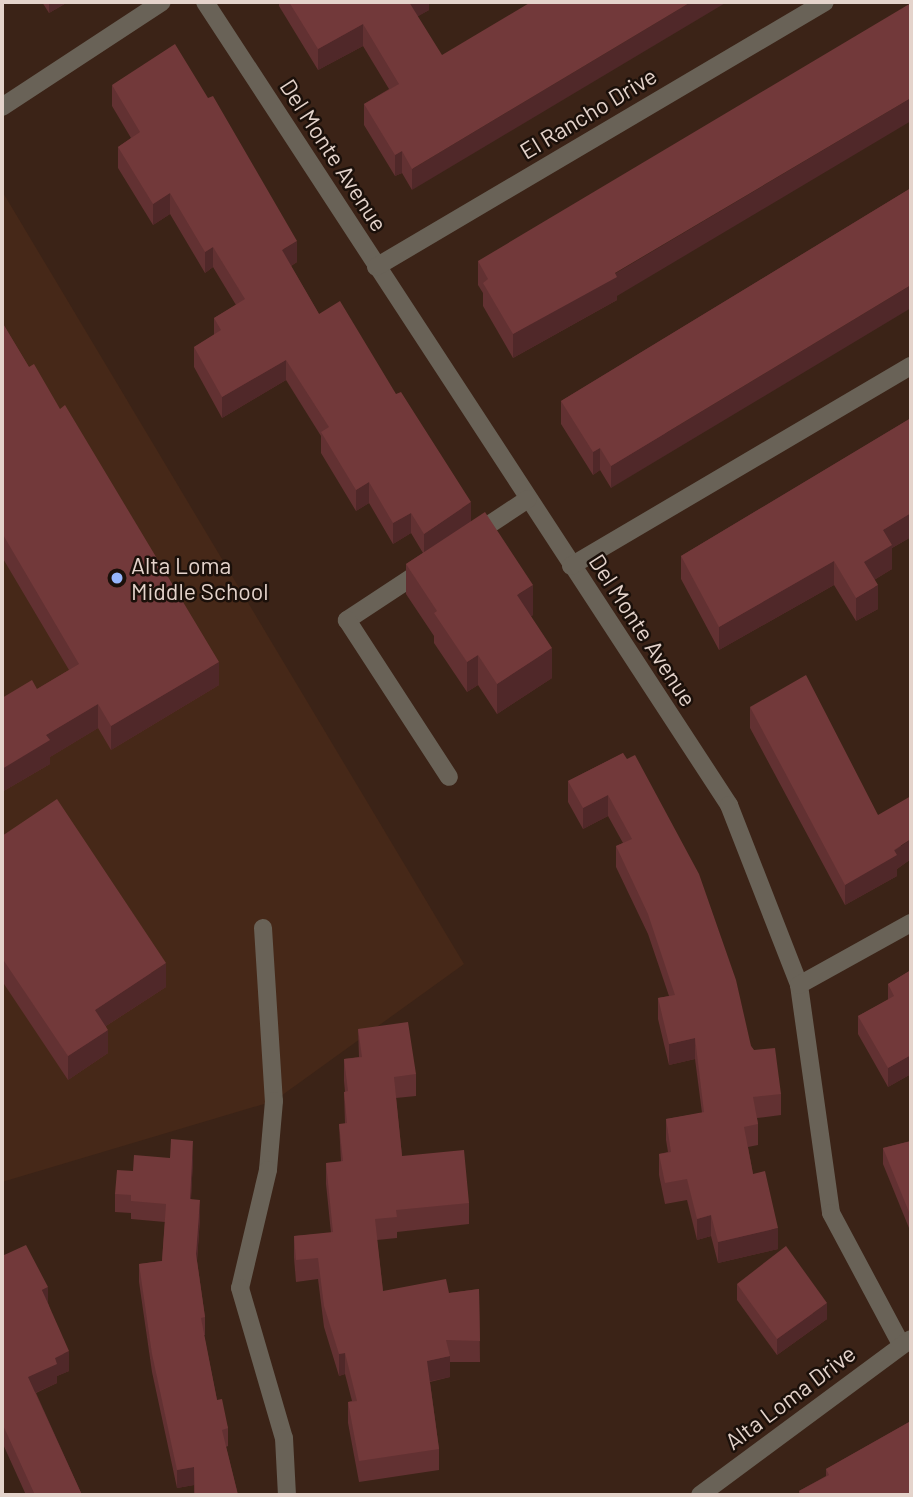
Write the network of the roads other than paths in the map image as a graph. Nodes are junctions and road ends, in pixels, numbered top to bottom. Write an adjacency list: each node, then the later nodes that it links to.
1 (162, 2): 4 (street)
2 (205, 2): 5 (street, Del Monte Avenue)
3 (825, 2): 5 (street, El Rancho Drive)
4 (4, 106)
5 (376, 267): 7 (street, Del Monte Avenue)
6 (911, 366): 8 (street)
7 (528, 499): 8 (street, Del Monte Avenue); 9 (street)
8 (571, 566): 12 (street, Del Monte Avenue)
9 (449, 777)
10 (911, 923): 12 (street)
11 (263, 928): 14 (street)
12 (799, 985): 13 (street, Del Monte Avenue)
13 (906, 1342): 15 (street, Alta Loma Drive)
14 (287, 1495)
15 (700, 1495)

